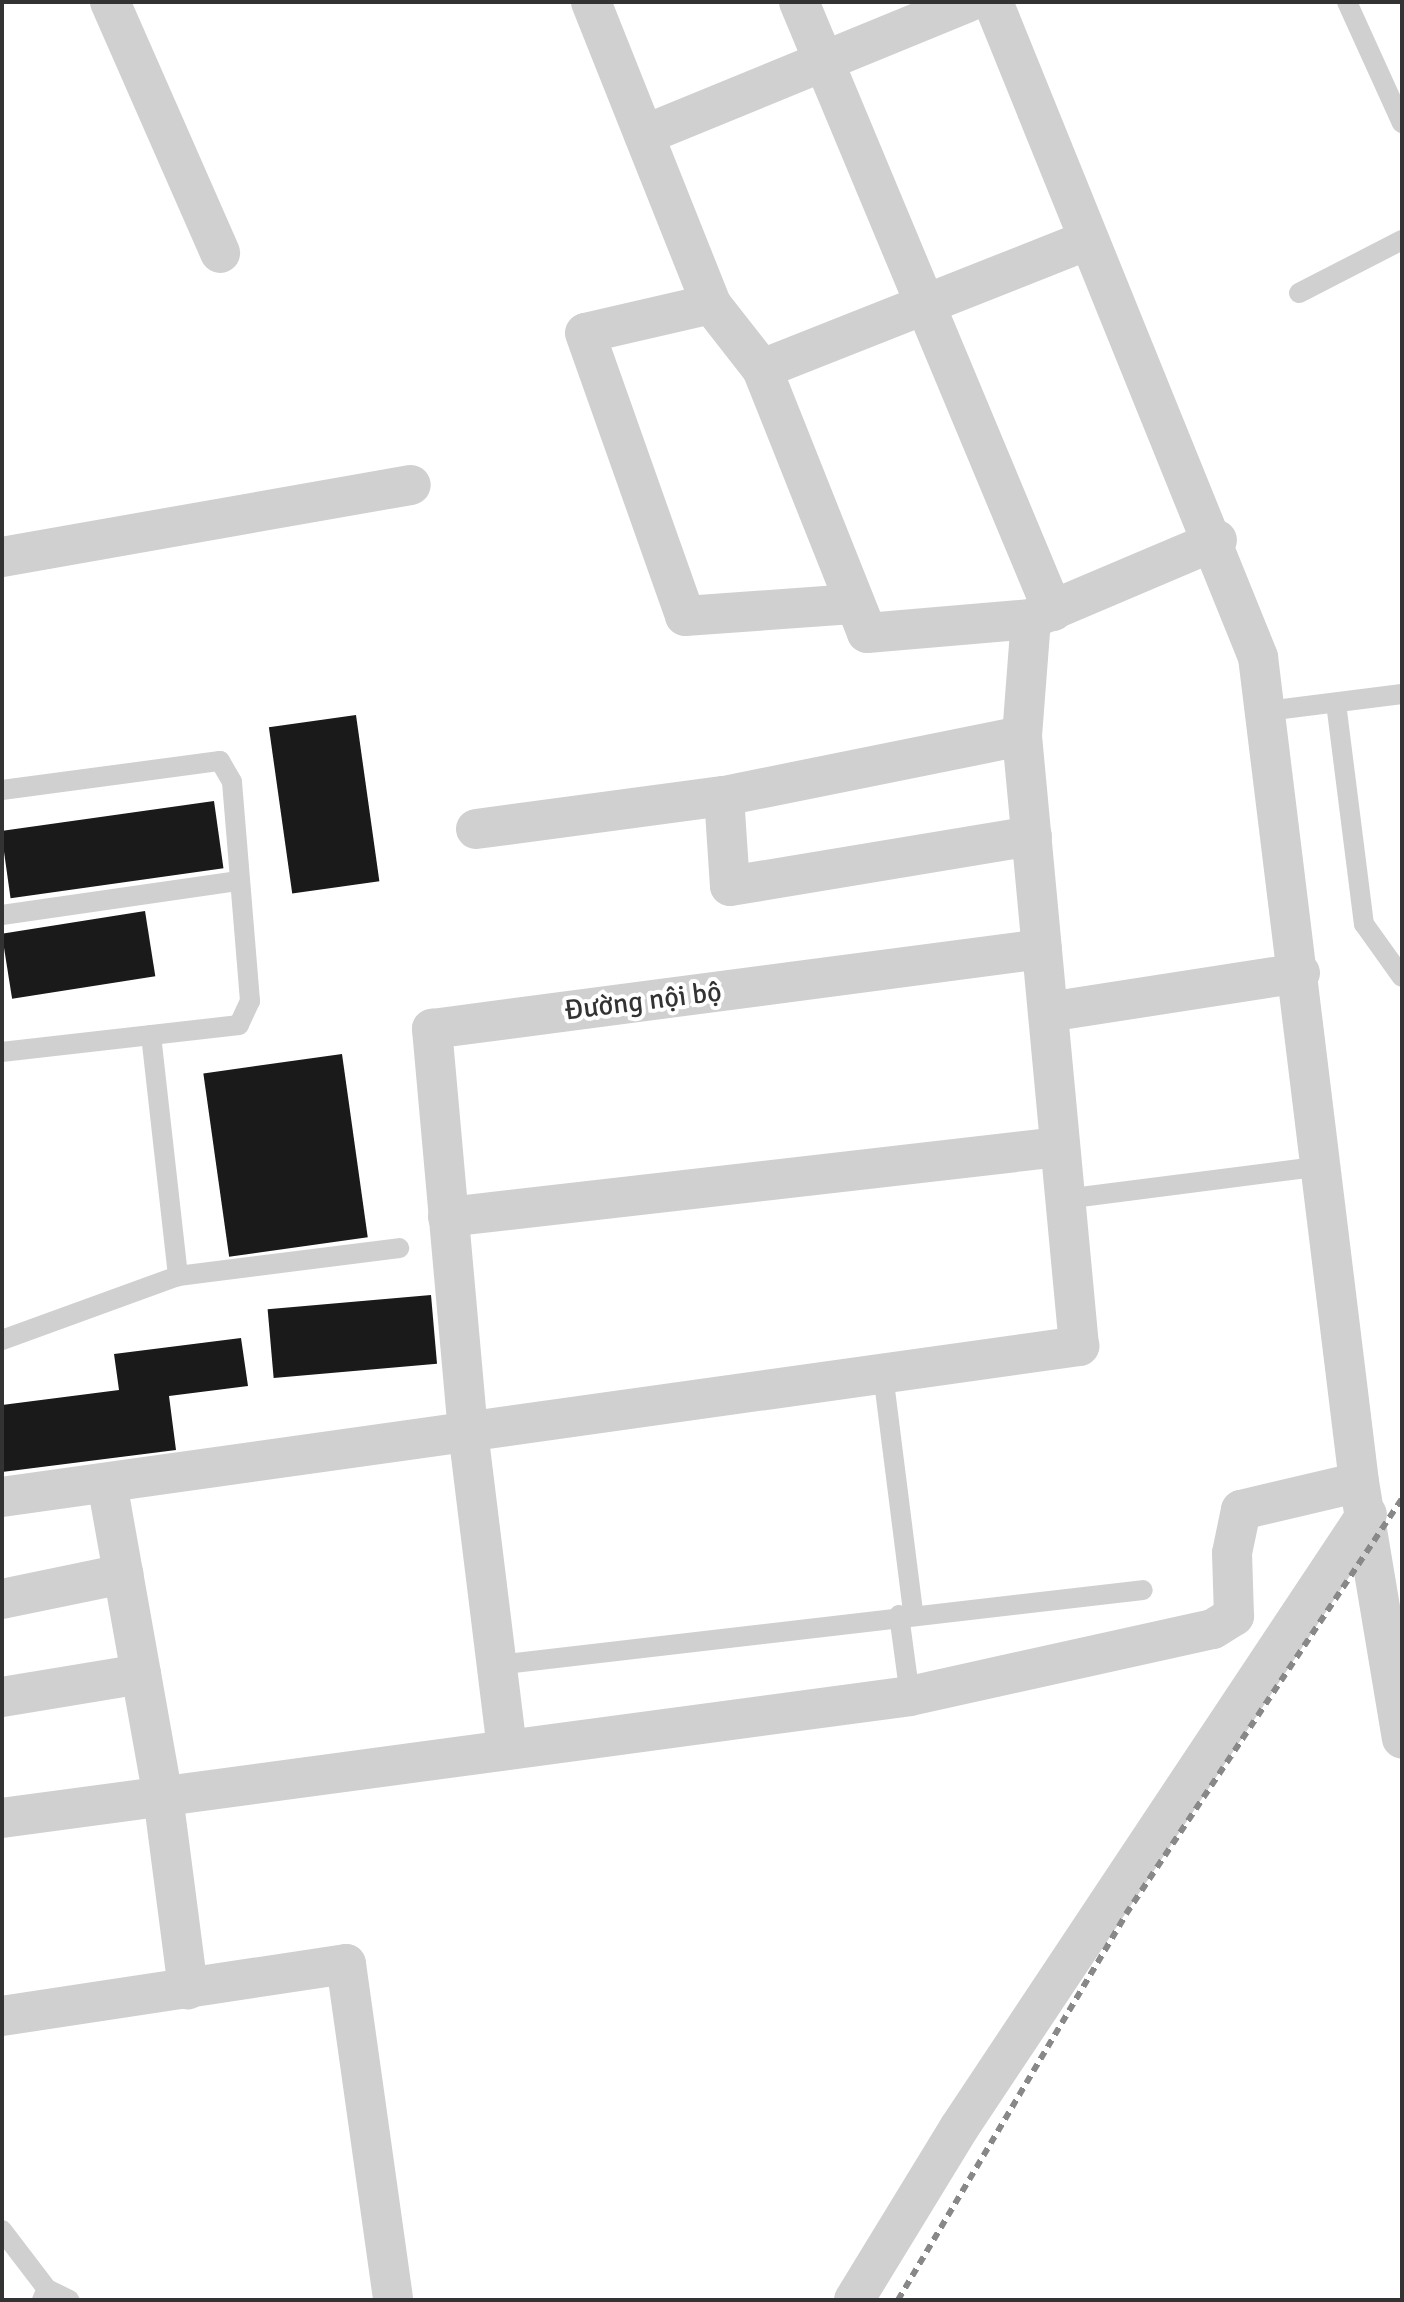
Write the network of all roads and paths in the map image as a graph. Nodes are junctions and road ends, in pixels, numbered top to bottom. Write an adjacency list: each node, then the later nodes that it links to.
1 (110, 2): 12 (street)
2 (591, 2): 9 (street)
3 (799, 2): 7 (street)
4 (968, 2): 7 (street)
5 (993, 2): 11 (street)
6 (1347, 2): 8 (lane)
7 (824, 62): 9 (street); 15 (street)
8 (1402, 123)
9 (644, 135): 14 (street)
10 (1402, 240): 13 (lane)
11 (1086, 241): 15 (street); 18 (street)
12 (220, 253)
13 (1299, 293)
14 (711, 304): 16 (street); 20 (street)
15 (923, 307): 16 (street); 21 (street)
16 (762, 369): 20 (street)
17 (411, 485): 19 (street)
18 (1217, 540): 21 (street); 24 (street)
19 (2, 557)
20 (853, 604): 21 (street)
21 (1042, 615): 25 (street)
22 (1402, 694): 23 (lane)
23 (1336, 703): 24 (lane); 34 (lane)
24 (1267, 711): 33 (street)
25 (1022, 736): 27 (street); 29 (street)
26 (2, 790): 30 (lane)
27 (724, 796): 28 (street); 29 (street)
28 (476, 829)
29 (1032, 836): 32 (street)
30 (239, 881): 31 (lane); 36 (lane)
31 (2, 915)
32 (1042, 949): 35 (street); 41 (street, Đường nội bộ)
33 (1300, 973): 35 (street); 39 (street)
34 (1402, 977)
35 (1048, 1012): 38 (street)
36 (151, 1035): 37 (lane); 43 (lane)
37 (2, 1052)
38 (1060, 1147): 40 (street); 41 (street)
39 (1323, 1166): 40 (lane); 49 (street)
40 (1065, 1199): 45 (street)
41 (448, 1217): 46 (street, Đường nội bộ)
42 (399, 1248): 43 (lane)
43 (178, 1276): 44 (lane)
44 (2, 1340)
45 (883, 1374): 46 (street); 53 (lane)
46 (468, 1432): 47 (street); 54 (street, Đường nội bộ)
47 (107, 1483): 48 (street); 50 (street)
48 (2, 1497)
49 (1363, 1498): 56 (street); 58 (street); 68 (street)
50 (123, 1574): 52 (street); 55 (street)
51 (1143, 1590): 53 (lane)
52 (2, 1599)
53 (906, 1614): 54 (lane); 56 (lane)
54 (497, 1665): 59 (street, Đường nội bộ)
55 (141, 1674): 57 (street); 60 (street)
56 (910, 1696): 59 (street)
57 (2, 1697)
58 (1402, 1738)
59 (507, 1749): 60 (street)
60 (163, 1796): 61 (street); 62 (street)
61 (2, 1818)
62 (188, 1989): 63 (street); 67 (street)
63 (2, 2016)
64 (2, 2230): 65 (lane)
65 (44, 2294): 66 (lane)
66 (70, 2300)
67 (393, 2300)
68 (854, 2300)

